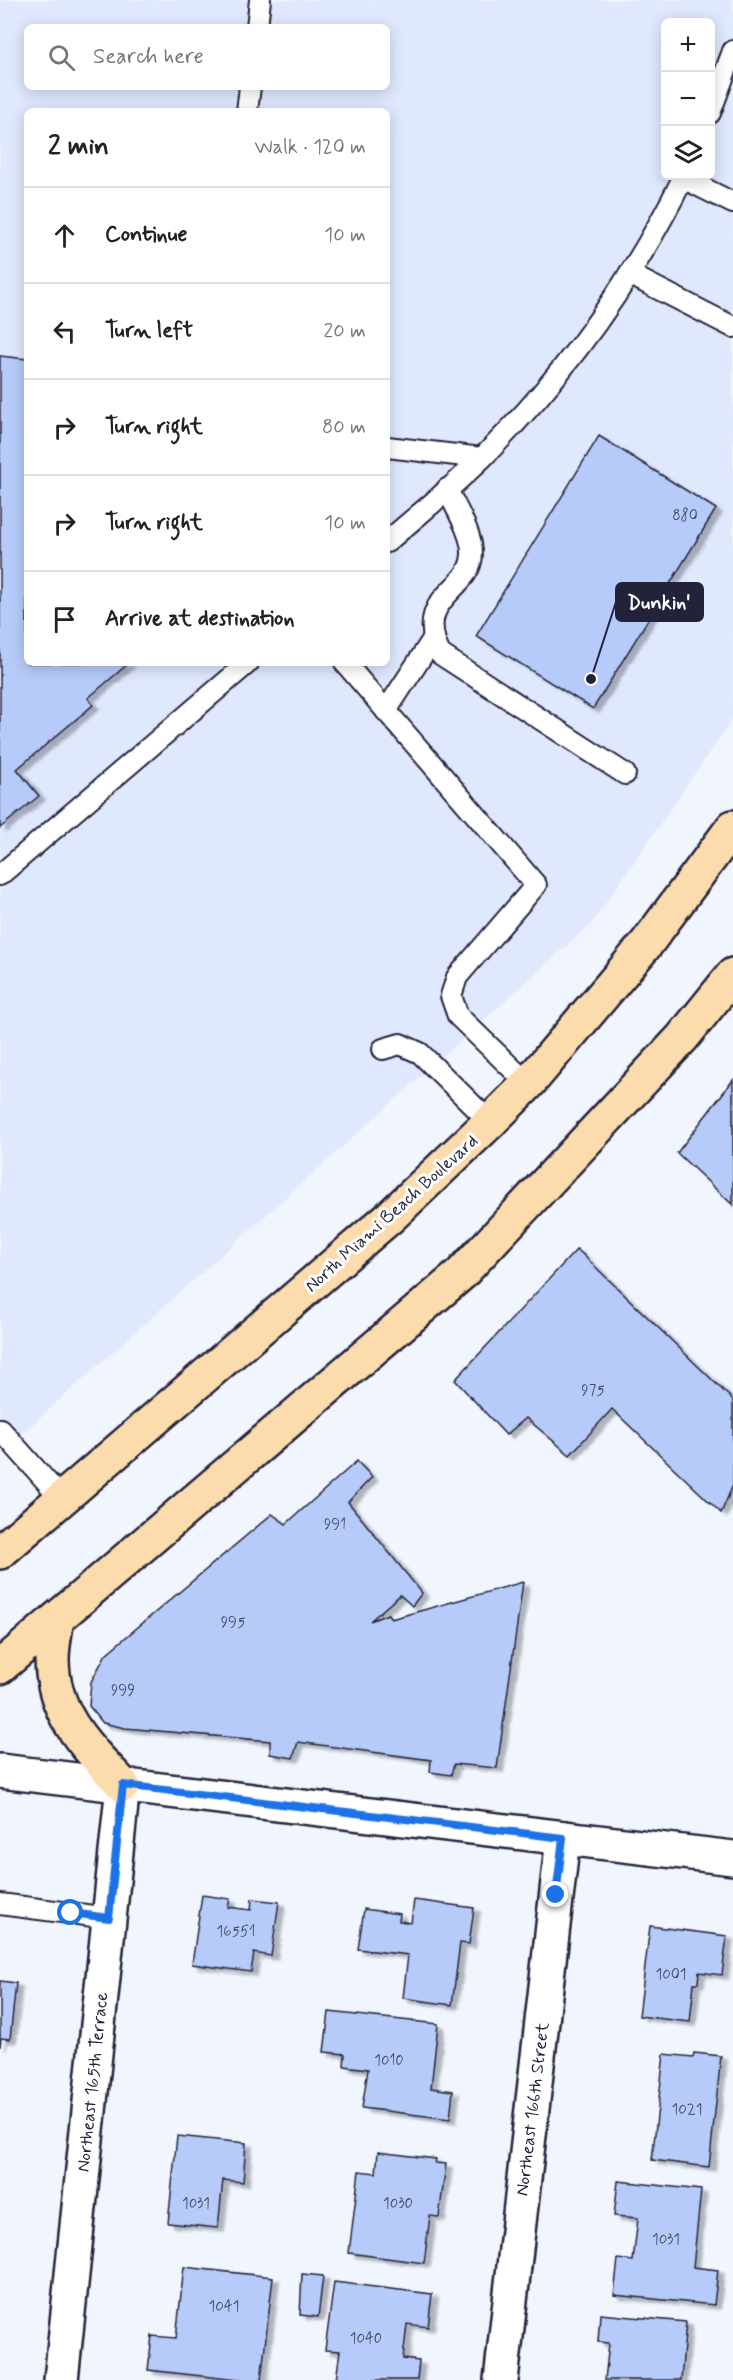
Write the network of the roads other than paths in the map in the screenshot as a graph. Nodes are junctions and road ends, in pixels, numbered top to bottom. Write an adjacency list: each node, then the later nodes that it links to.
1 (260, 0): 2 (lane)
2 (257, 24)
3 (733, 51): 5 (lane)
4 (250, 90): 6 (lane)
5 (715, 102)
6 (247, 108)
7 (682, 180): 10 (lane)
8 (690, 180): 9 (lane)
9 (733, 203)
10 (629, 274): 11 (lane); 13 (lane)
11 (733, 327)
12 (390, 447): 13 (lane)
13 (482, 458): 14 (lane)
14 (447, 489): 15 (lane); 16 (lane)
15 (390, 539)
16 (433, 639): 19 (lane); 20 (lane)
17 (245, 666): 22 (lane)
18 (348, 666): 19 (lane)
19 (386, 711): 25 (lane)
20 (625, 774)
21 (733, 827): 25 (main road, North Miami Beach Boulevard)
22 (0, 875)
23 (733, 975): 30 (main road)
24 (383, 1049): 26 (lane)
25 (528, 1084): 26 (main road, North Miami Beach Boulevard)
26 (490, 1122): 28 (main road, North Miami Beach Boulevard)
27 (0, 1429): 28 (lane)
28 (62, 1499): 29 (main road, North Miami Beach Boulevard)
29 (0, 1552)
30 (57, 1618): 31 (main road); 33 (main road)
31 (0, 1667)
32 (0, 1771): 33 (street)
33 (123, 1785): 34 (street); 37 (street, Northeast 165th Terrace)
34 (563, 1838): 35 (street); 39 (street, Northeast 166th Street)
35 (733, 1858)
36 (0, 1904): 37 (lane)
37 (109, 1918): 38 (street, Northeast 165th Terrace)
38 (61, 2380)
39 (501, 2380)

